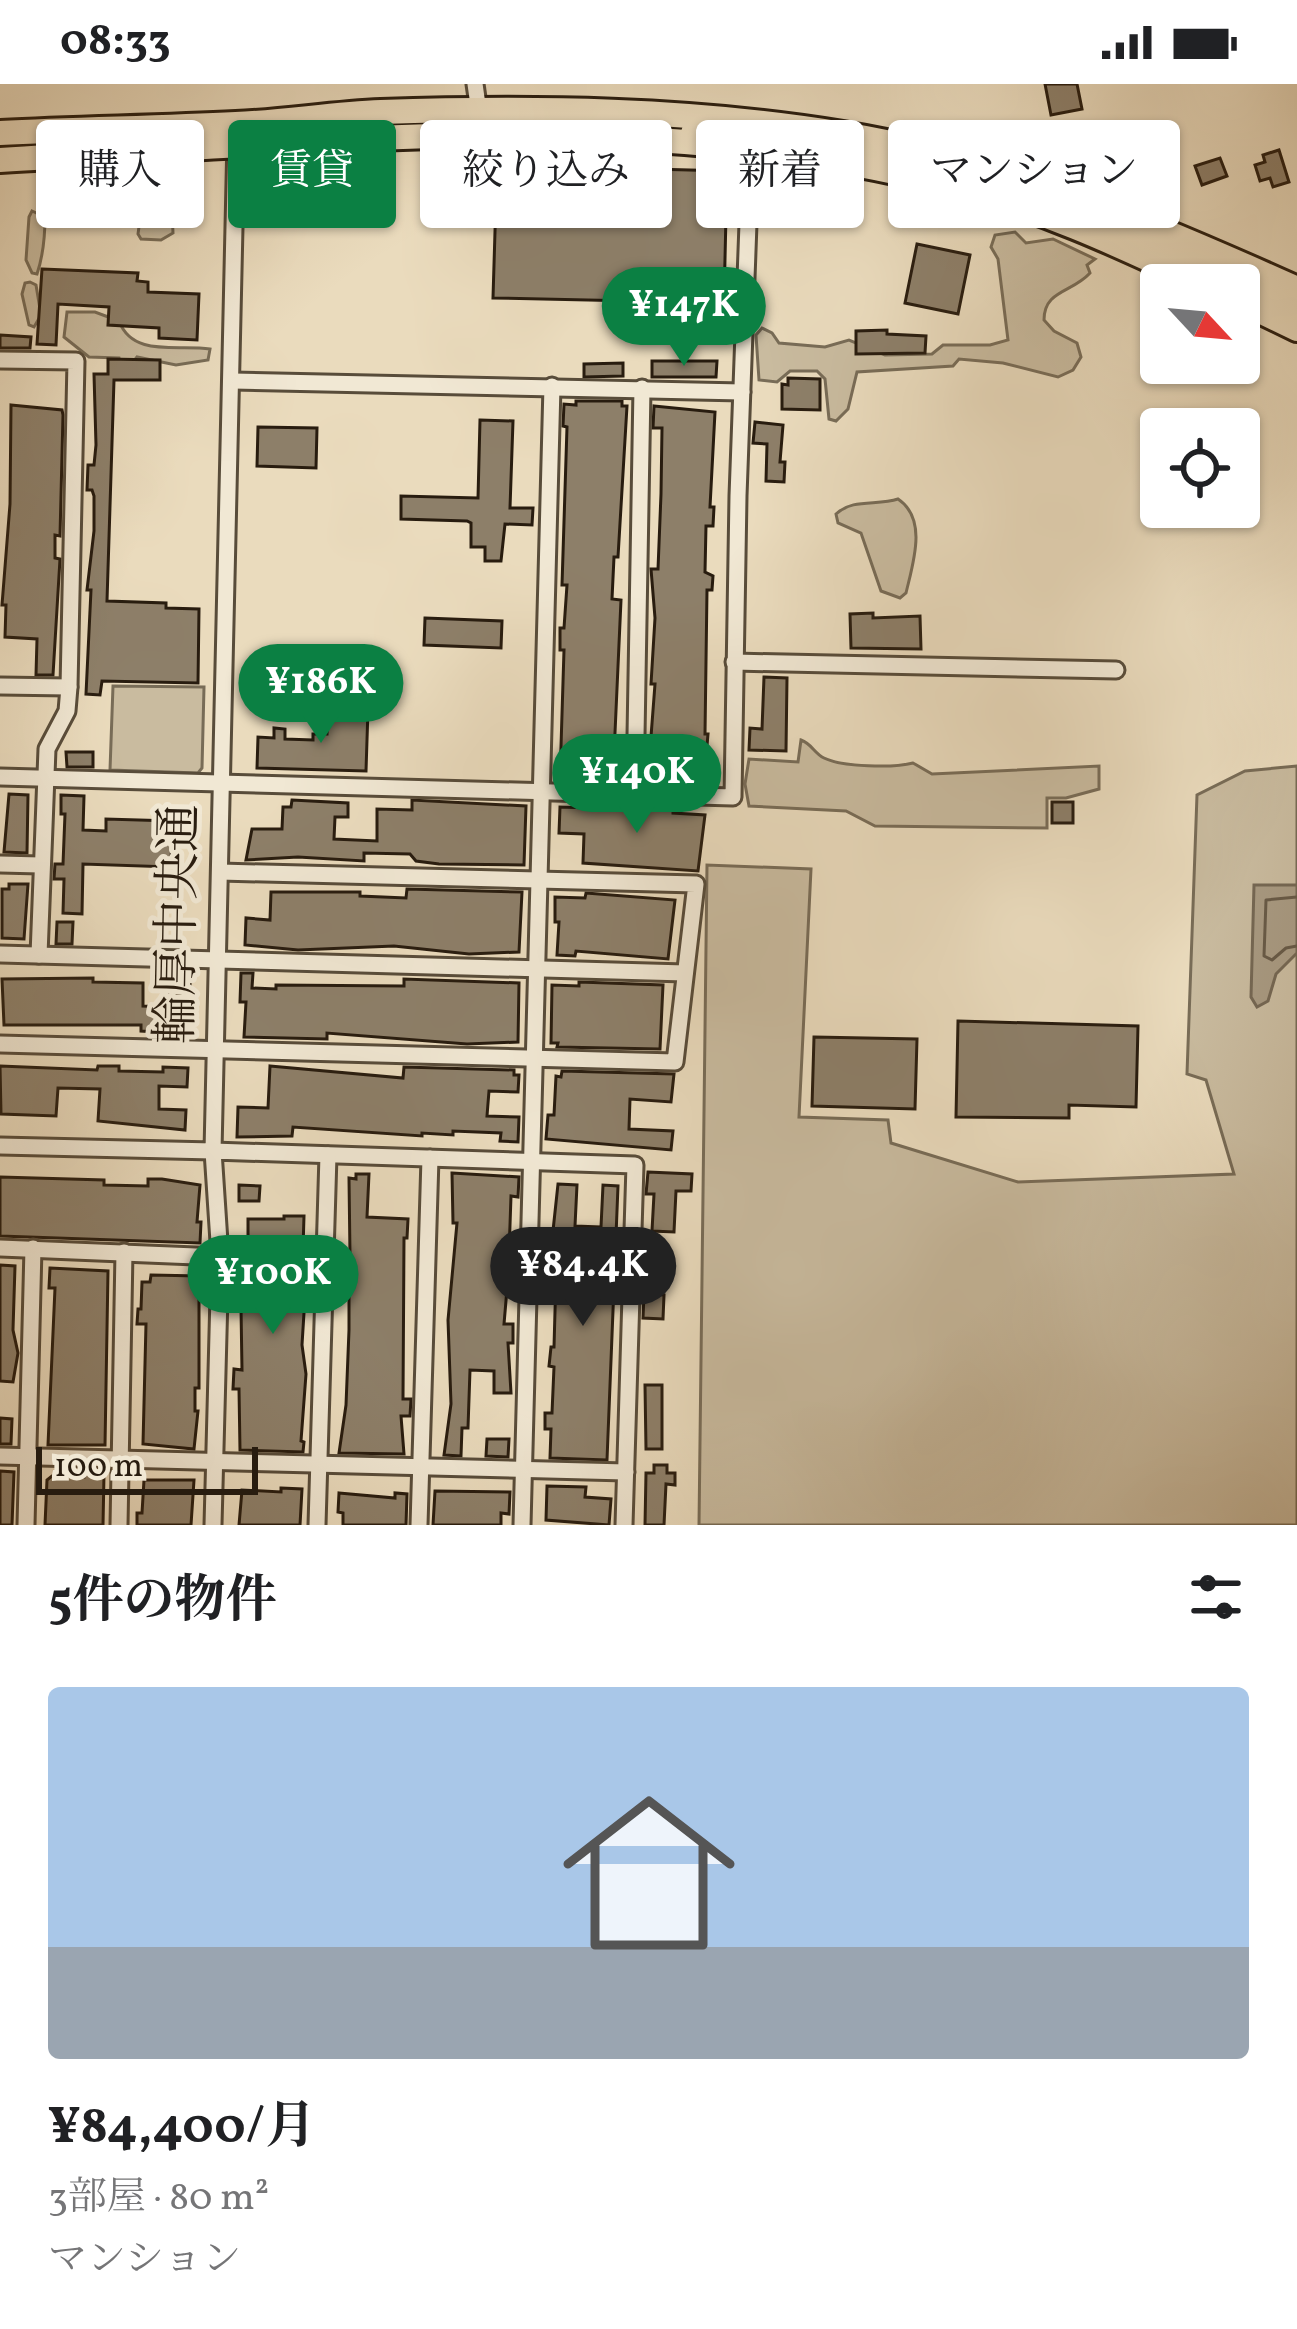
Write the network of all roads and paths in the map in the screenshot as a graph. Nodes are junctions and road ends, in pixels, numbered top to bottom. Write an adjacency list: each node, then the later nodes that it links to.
1 (475, 84): 2 (street)
2 (479, 112): 3 (highway); 4 (highway)
3 (330, 120)
4 (696, 130)
5 (0, 133): 7 (highway)
6 (696, 134): 9 (highway)
7 (228, 135)
8 (228, 136): 11 (highway)
9 (396, 137)
10 (864, 156): 20 (main road)
11 (0, 160)
12 (864, 163): 17 (highway)
13 (235, 228): 24 (street, 輪厚中央通)
14 (748, 228): 27 (street)
15 (1153, 228): 19 (highway)
16 (1177, 228): 18 (main road)
17 (1157, 264)
18 (1297, 277)
19 (1297, 289)
20 (1297, 309)
21 (1260, 311): 22 (highway)
22 (1297, 329)
23 (0, 361): 31 (street)
24 (233, 381): 25 (street); 34 (street, 輪厚中央通)
25 (552, 386): 26 (street); 35 (street)
26 (642, 388): 27 (street); 36 (street)
27 (742, 392): 28 (street)
28 (734, 662): 29 (street); 36 (street)
29 (1116, 670)
30 (0, 686): 31 (street)
31 (69, 687): 33 (street)
32 (0, 778): 33 (street)
33 (44, 779): 34 (street); 38 (street)
34 (222, 782): 35 (street); 39 (street, 輪厚中央通)
35 (540, 792): 36 (street); 40 (street)
36 (635, 794)
37 (0, 864): 38 (street)
38 (40, 865): 42 (street)
39 (220, 872): 40 (street); 43 (street, 輪厚中央通)
40 (538, 878): 44 (street); 45 (street)
41 (0, 954): 42 (street)
42 (39, 955): 43 (street)
43 (218, 960): 44 (street); 47 (street, 輪厚中央通)
44 (536, 966): 45 (street); 48 (street)
45 (685, 973): 48 (street)
46 (0, 1044): 47 (street)
47 (216, 1051): 48 (street); 50 (street, 輪厚中央通)
48 (536, 1058): 53 (street)
49 (0, 1145): 50 (street)
50 (213, 1151): 51 (street); 57 (street, 輪厚中央通)
51 (328, 1154): 52 (street); 62 (street)
52 (430, 1158): 53 (street); 63 (street)
53 (534, 1160): 64 (street); 65 (street)
54 (0, 1248): 55 (street)
55 (33, 1248): 56 (street); 59 (street)
56 (124, 1252): 57 (street); 60 (street)
57 (220, 1257): 61 (street, 輪厚中央通)
58 (0, 1456): 59 (street)
59 (28, 1456): 60 (street); 66 (street)
60 (120, 1459): 61 (street); 67 (street)
61 (214, 1460): 62 (street); 68 (street, 輪厚中央通)
62 (319, 1463): 63 (street); 69 (street)
63 (421, 1466): 64 (street); 70 (street)
64 (524, 1469): 65 (street); 71 (street)
65 (626, 1472): 72 (street)
66 (26, 1525)
67 (118, 1525)
68 (213, 1525)
69 (317, 1525)
70 (419, 1525)
71 (523, 1525)
72 (625, 1525)

